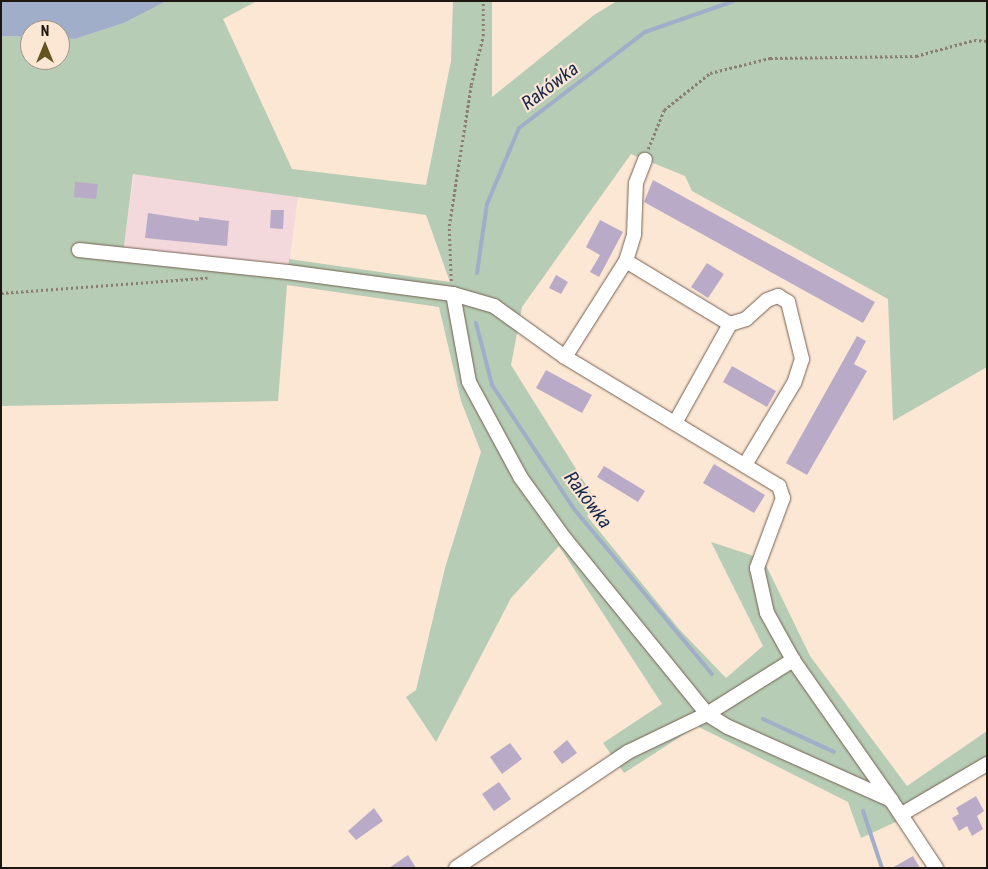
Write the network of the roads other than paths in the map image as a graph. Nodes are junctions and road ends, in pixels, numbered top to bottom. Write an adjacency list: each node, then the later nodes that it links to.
1 (645, 160): 3 (street)
2 (79, 250): 4 (street)
3 (626, 261): 5 (street); 6 (street)
4 (453, 294): 6 (street); 10 (street)
5 (730, 324): 7 (street); 8 (street)
6 (565, 357): 7 (street)
7 (675, 423): 8 (street)
8 (744, 465): 9 (street)
9 (793, 660): 10 (street); 12 (street)
10 (707, 714): 12 (street); 14 (street)
11 (987, 764): 13 (street)
12 (890, 800): 13 (street)
13 (902, 814): 15 (street)
14 (456, 868)
15 (936, 868)

